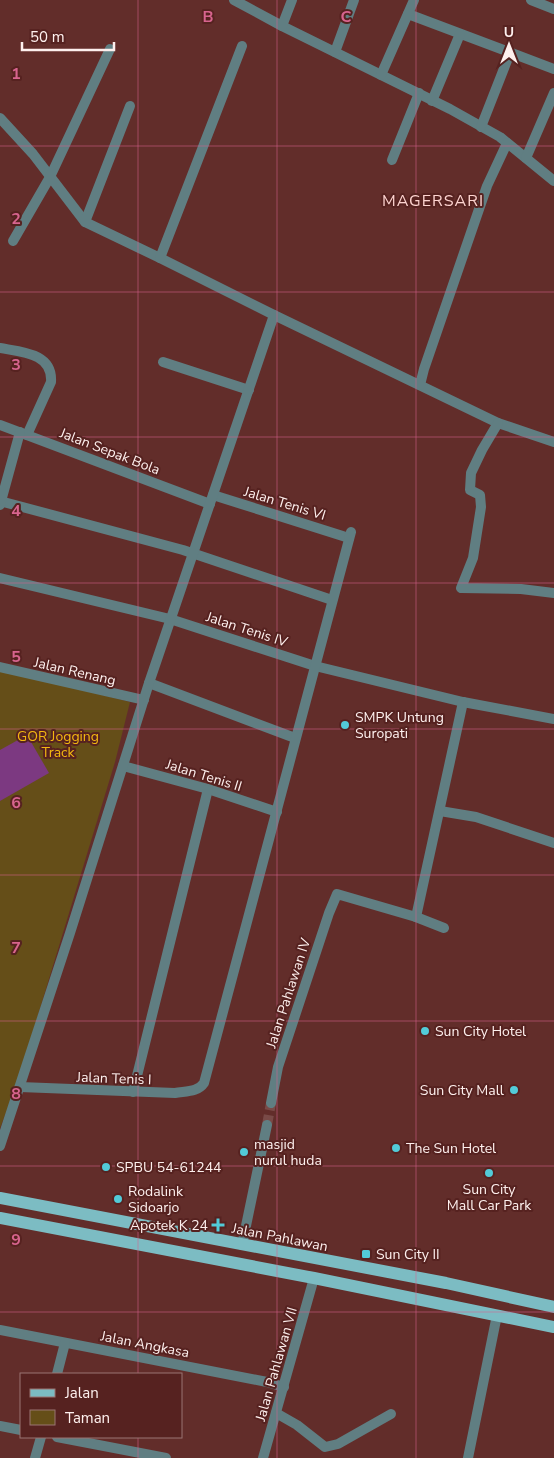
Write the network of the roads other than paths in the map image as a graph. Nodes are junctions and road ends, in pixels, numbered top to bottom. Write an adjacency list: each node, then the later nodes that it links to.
1 (234, 0): 8 (street)
2 (292, 0): 8 (street)
3 (354, 0): 12 (street)
4 (414, 0): 7 (street)
5 (532, 0): 6 (street)
6 (554, 9)
7 (408, 14): 9 (street); 15 (street)
8 (282, 26): 12 (street)
9 (460, 34): 13 (street); 18 (street)
10 (242, 46): 29 (street)
11 (110, 49): 25 (street)
12 (335, 52): 15 (street)
13 (510, 53): 14 (street); 21 (street)
14 (554, 69)
15 (381, 75): 16 (street)
16 (419, 93): 18 (street); 24 (street)
17 (554, 94): 23 (street)
18 (432, 101): 21 (street)
19 (130, 106): 27 (street)
20 (0, 118): 25 (street)
21 (481, 127): 22 (street)
22 (507, 143): 23 (street); 33 (street)
23 (526, 158): 26 (street)
24 (392, 160)
25 (50, 177): 27 (street); 28 (street)
26 (554, 181)
27 (84, 222): 29 (street)
28 (13, 241)
29 (160, 258): 30 (street)
30 (274, 315): 33 (street); 34 (street)
31 (0, 348): 37 (street)
32 (163, 362): 34 (street)
33 (420, 385): 35 (street)
34 (249, 390): 39 (street)
35 (498, 423): 38 (street); 43 (street)
36 (0, 426): 37 (street, Jalan Sepak Bola)
37 (23, 433): 39 (street, Jalan Sepak Bola); 40 (street)
38 (554, 442)
39 (212, 500): 41 (street); 44 (street, Jalan Tenis VI)
40 (0, 502): 41 (street)
41 (192, 553): 44 (street); 45 (street)
42 (0, 578): 45 (street, Jalan Tenis IV)
43 (554, 593)
44 (332, 600): 46 (street)
45 (170, 619): 46 (street, Jalan Tenis IV); 48 (street)
46 (315, 666): 50 (street, Jalan Tenis IV); 52 (street)
47 (0, 667): 49 (street, Jalan Renang)
48 (149, 683): 49 (street); 52 (street)
49 (144, 700): 53 (street)
50 (463, 702): 51 (street, Jalan Tenis IV); 55 (street)
51 (554, 719)
52 (296, 738): 56 (street)
53 (123, 766): 54 (street, Jalan Tenis II); 60 (street)
54 (208, 789): 56 (street, Jalan Tenis II); 61 (street)
55 (440, 811): 57 (street); 58 (street)
56 (277, 812): 61 (street, Jalan Tenis I)
57 (554, 843)
58 (416, 917): 59 (street); 62 (street, Jalan Pahlawan IV)
59 (444, 928)
60 (20, 1087): 61 (street, Jalan Tenis I); 64 (street)
61 (133, 1092)
62 (271, 1103)
63 (267, 1126): 67 (street)
64 (0, 1146)
65 (0, 1198): 67 (main road, Jalan Pahlawan)
66 (0, 1218): 68 (main road)
67 (242, 1245): 69 (main road, Jalan Pahlawan)
68 (314, 1278): 71 (main road); 79 (street, Jalan Pahlawan VII)
69 (419, 1279): 70 (main road, Jalan Pahlawan); 71 (main road)
70 (446, 1283): 72 (main road); 73 (main road, Jalan Pahlawan)
71 (414, 1298): 72 (main road)
72 (441, 1303): 74 (main road)
73 (554, 1307)
74 (497, 1315): 75 (main road); 89 (street)
75 (554, 1327)
76 (0, 1330): 77 (street, Jalan Angkasa)
77 (65, 1343): 78 (street); 79 (street, Jalan Angkasa)
78 (57, 1373)
79 (284, 1387): 80 (street, Jalan Pahlawan VII)
80 (276, 1413): 81 (street); 88 (street, Jalan Pahlawan VII)
81 (391, 1414)
82 (0, 1426): 83 (street)
83 (20, 1430)
84 (41, 1438): 86 (street)
85 (62, 1438): 87 (street)
86 (35, 1458)
87 (166, 1458)
88 (264, 1458)
89 (468, 1458)

